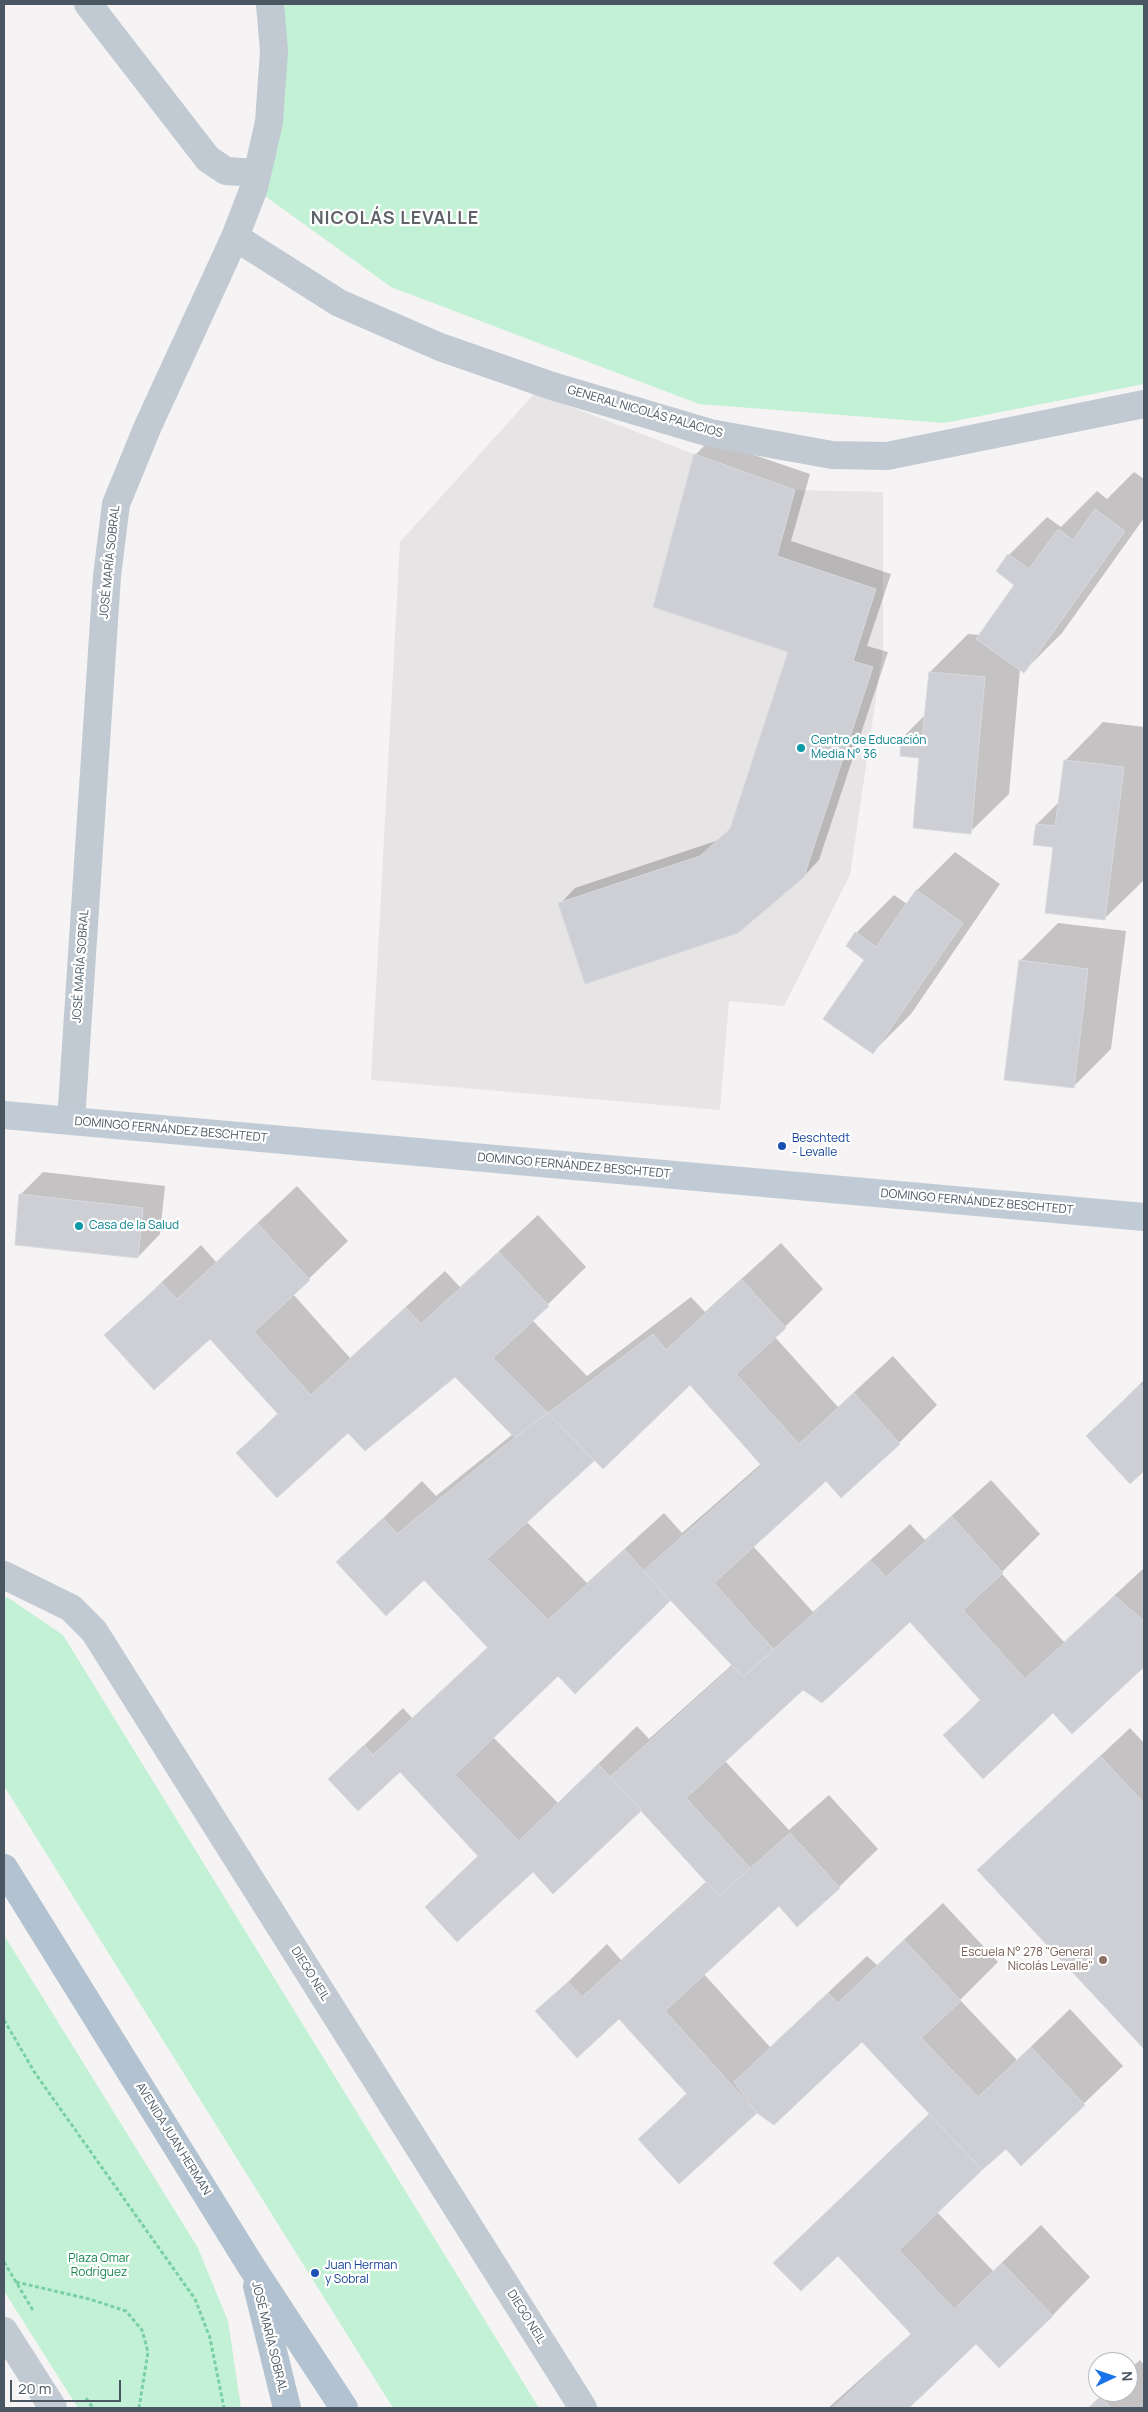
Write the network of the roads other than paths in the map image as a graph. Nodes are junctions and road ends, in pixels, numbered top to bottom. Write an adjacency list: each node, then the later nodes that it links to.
1 (88, 4): 3 (street)
2 (270, 4): 3 (street, JOSÉ MARÍA SOBRAL)
3 (257, 173): 4 (street, JOSÉ MARÍA SOBRAL)
4 (234, 237): 5 (street, GENERAL NICOLÁS PALACIOS); 7 (street, JOSÉ MARÍA SOBRAL)
5 (1144, 404)
6 (4, 1114): 7 (street, DOMINGO FERNÁNDEZ BESCHTEDT)
7 (71, 1120): 8 (street, DOMINGO FERNÁNDEZ BESCHTEDT)
8 (1144, 1217)
9 (4, 1575): 16 (street, DIEGO NEIL)
10 (4, 1868): 11 (main road, AVENIDA JUAN HERMAN)
11 (251, 2266): 14 (main road, JOSÉ MARÍA SOBRAL); 15 (main road, AVENIDA JUAN HERMAN)
12 (4, 2331): 13 (street)
13 (53, 2408)
14 (287, 2408)
15 (344, 2408)
16 (583, 2408)

